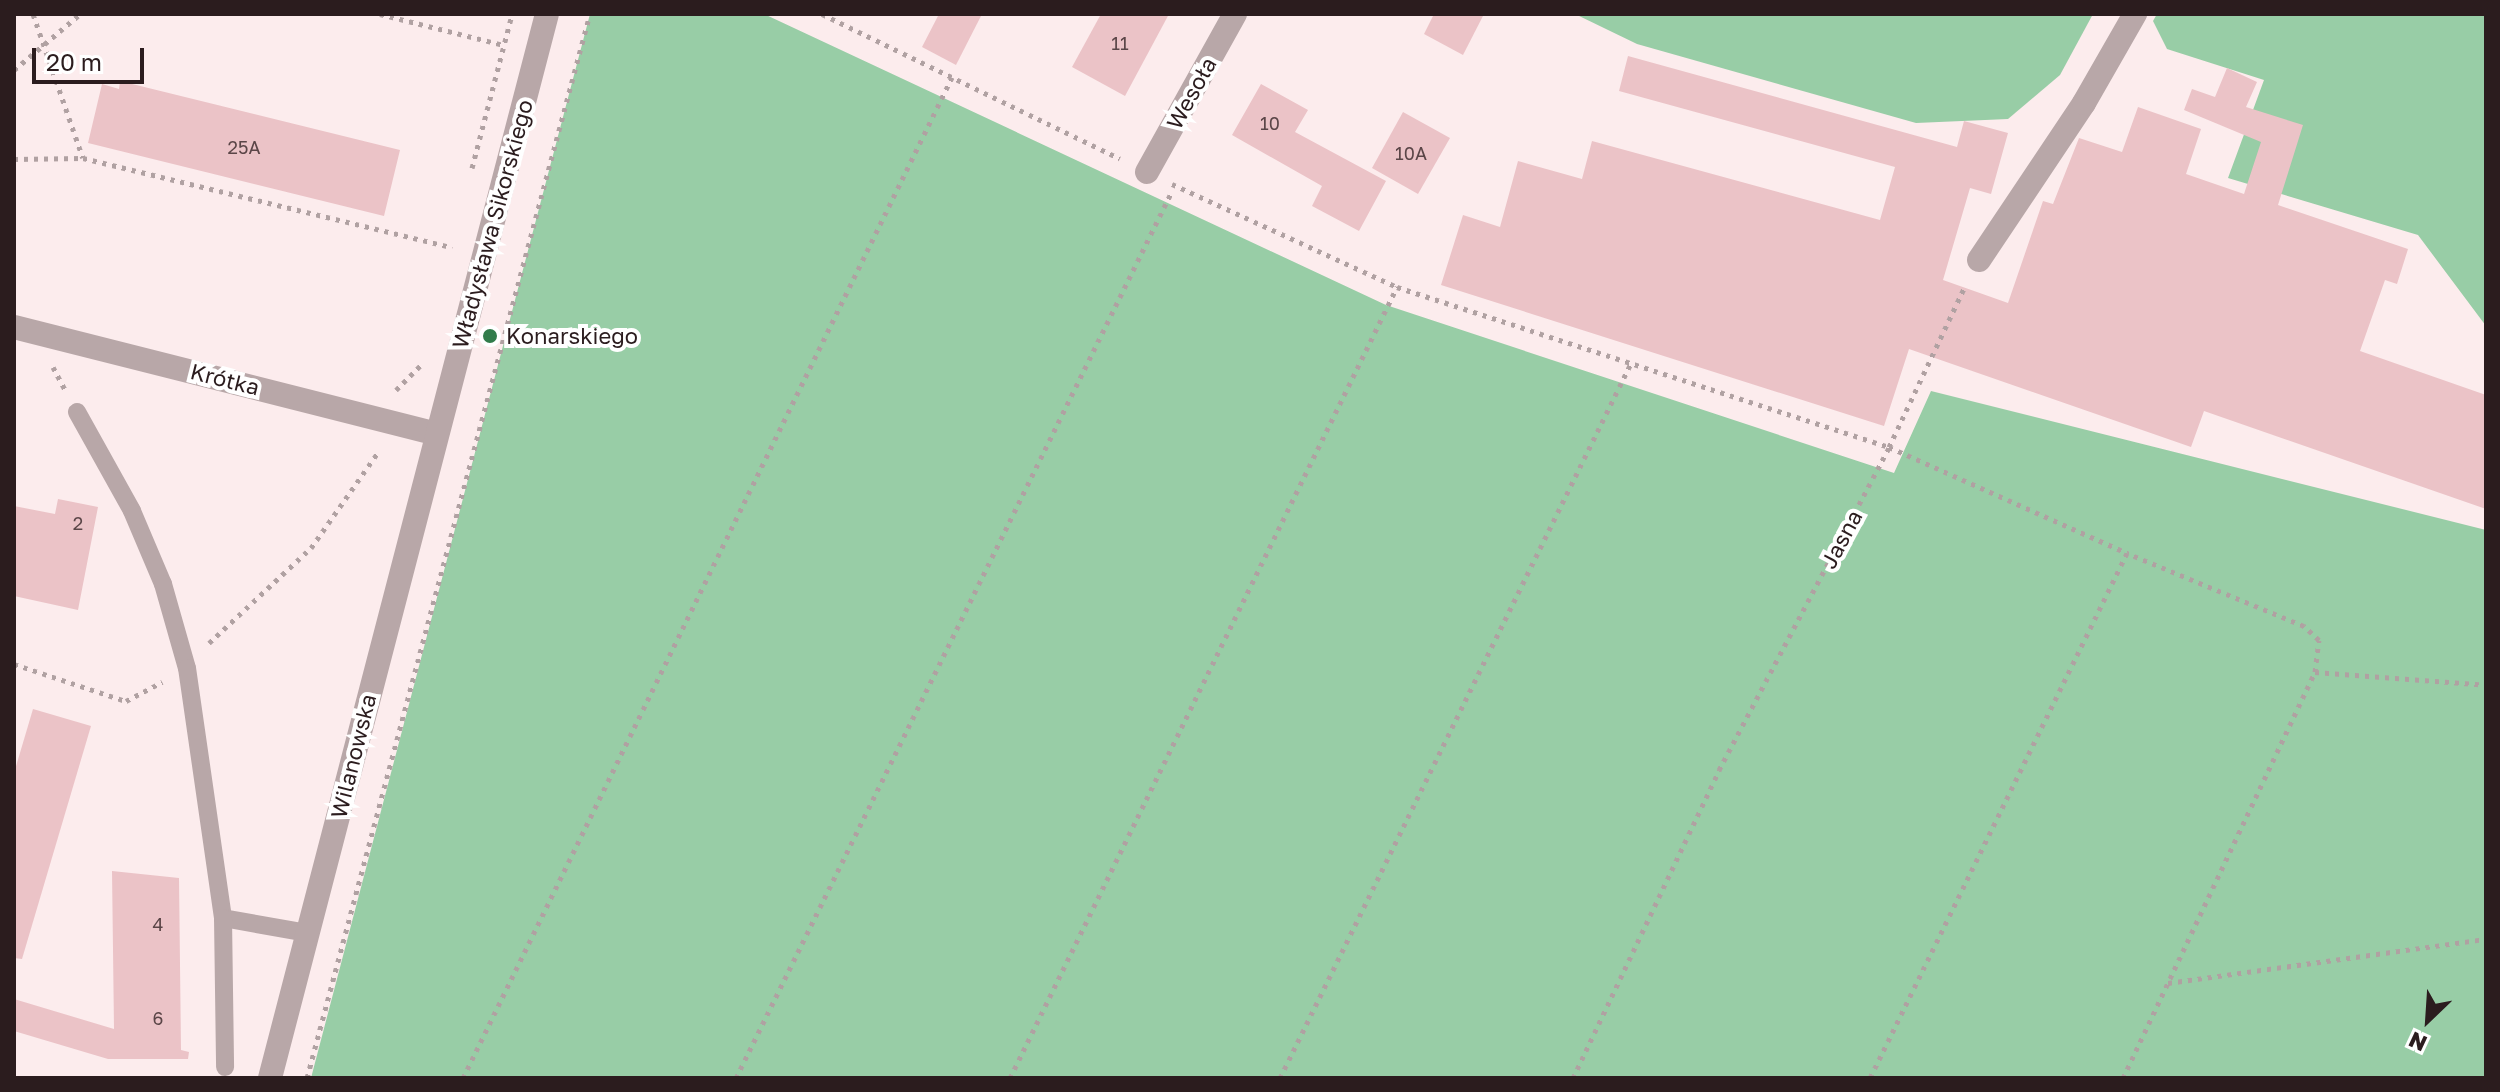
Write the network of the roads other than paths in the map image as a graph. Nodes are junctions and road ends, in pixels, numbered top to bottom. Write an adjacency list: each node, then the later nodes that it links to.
1 (547, 14): 8 (street, Władysława Sikorskiego)
2 (1235, 14): 4 (street, Wesoła)
3 (2135, 14): 5 (street)
4 (1147, 172)
5 (1979, 260)
6 (14, 327): 8 (street, Krótka)
7 (77, 412): 9 (lane)
8 (436, 434): 10 (street, Wilanowska)
9 (223, 918): 10 (lane); 11 (lane)
10 (307, 933): 12 (street, Wilanowska)
11 (225, 1067)
12 (270, 1078)

